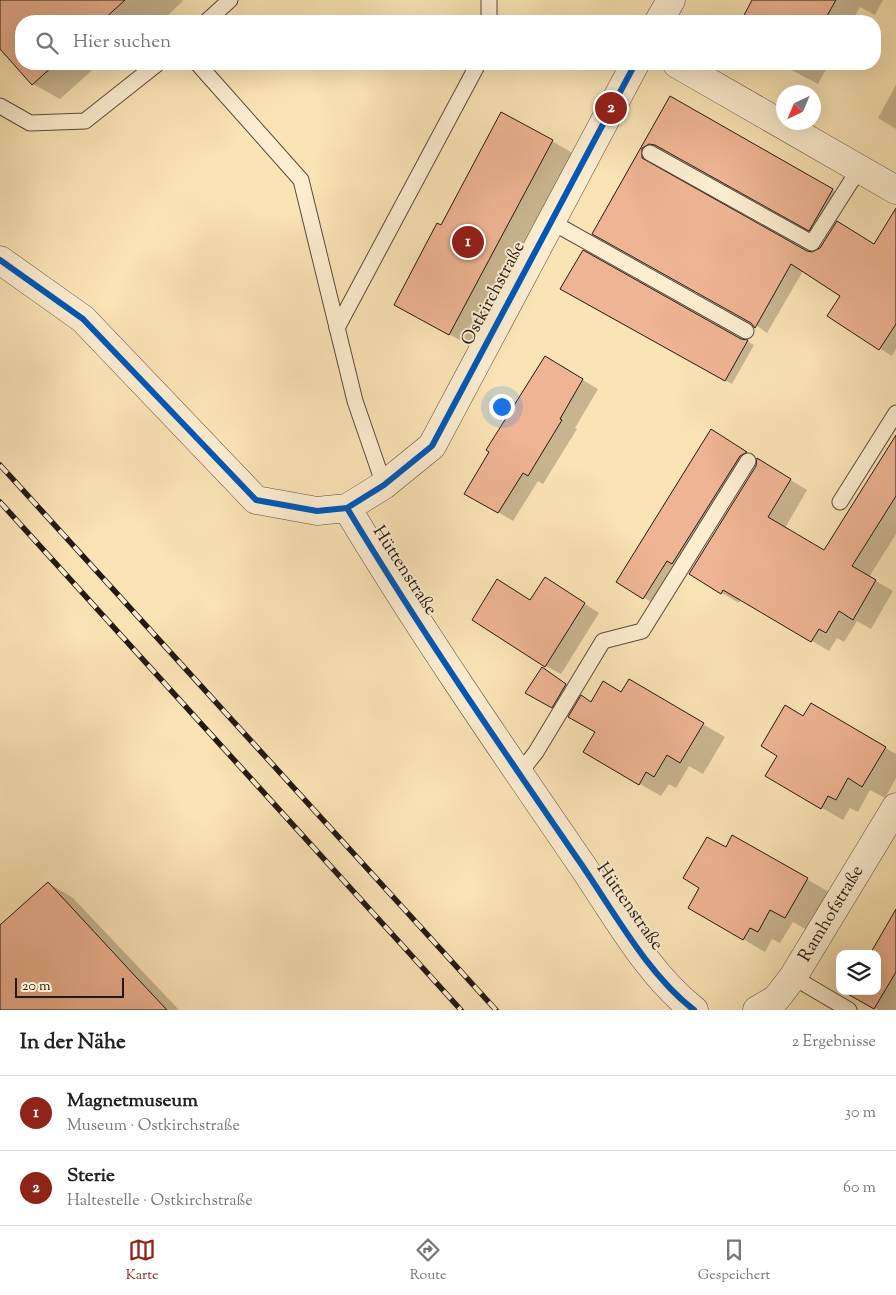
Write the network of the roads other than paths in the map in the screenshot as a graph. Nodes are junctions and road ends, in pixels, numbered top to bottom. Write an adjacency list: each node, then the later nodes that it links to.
1 (230, 0): 4 (lane)
2 (489, 0): 5 (lane)
3 (672, 0): 6 (street)
4 (214, 15)
5 (490, 15)
6 (663, 15)
7 (149, 70): 12 (lane)
8 (203, 70): 18 (lane)
9 (475, 70): 18 (lane)
10 (632, 70): 16 (street, Ostkirchstraße)
11 (687, 70): 14 (street)
12 (0, 106)
13 (650, 154): 14 (lane)
14 (859, 169): 15 (street)
15 (896, 190)
16 (550, 221): 19 (lane); 22 (street, Ostkirchstraße)
17 (0, 260): 24 (street)
18 (337, 328): 22 (lane)
19 (746, 331)
20 (896, 413): 23 (lane)
21 (748, 461): 25 (lane)
22 (384, 485): 24 (street, Ostkirchstraße)
23 (840, 502)
24 (347, 508): 25 (street, Hüttenstraße)
25 (519, 774): 28 (street, Hüttenstraße)
26 (896, 807): 27 (street, Ramhofstraße)
27 (793, 977): 29 (street, Ramhofstraße); 30 (lane)
28 (694, 1010)
29 (757, 1010)
30 (849, 1010)

